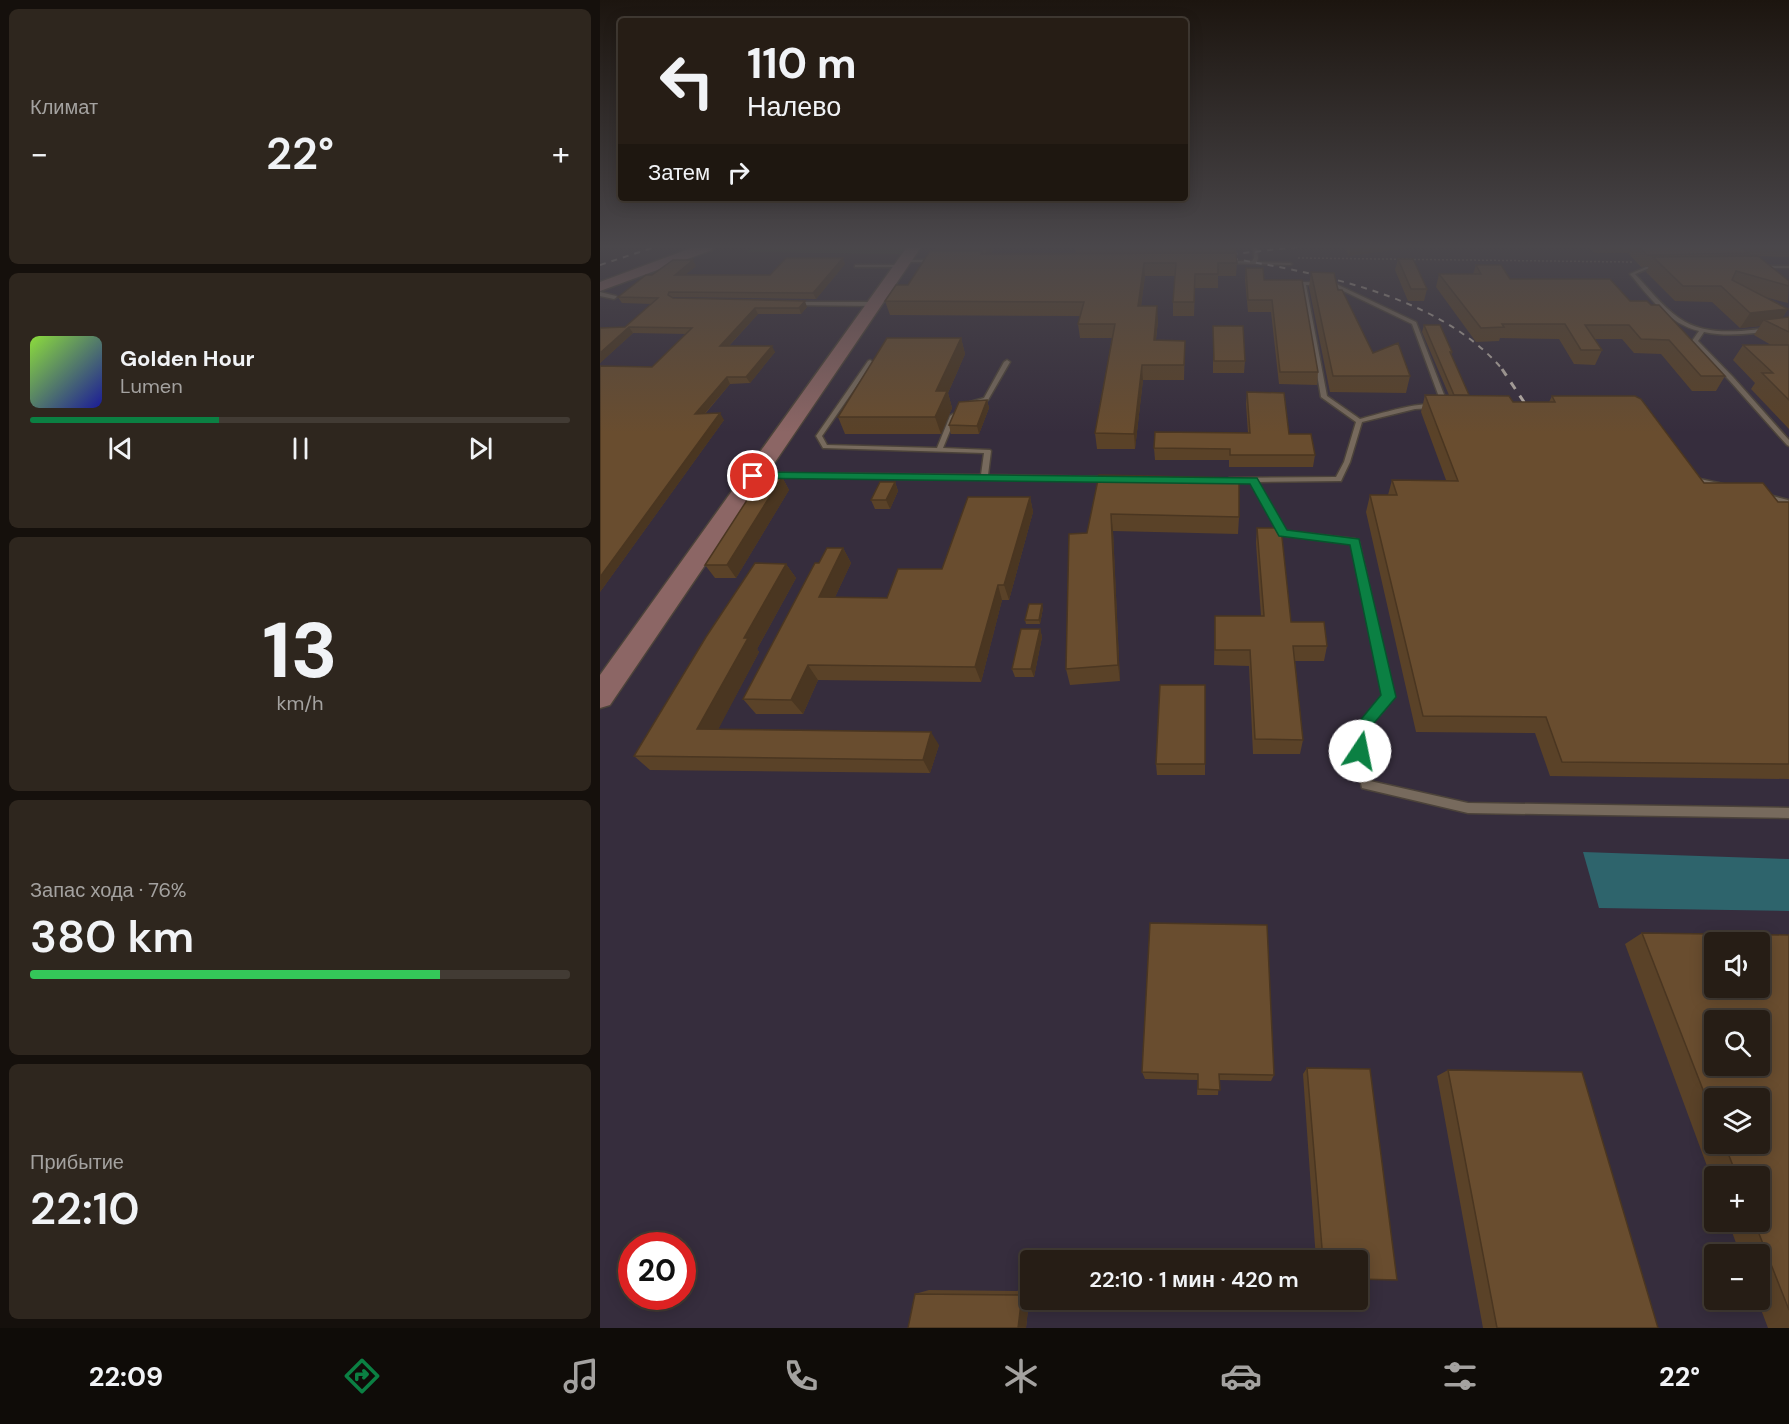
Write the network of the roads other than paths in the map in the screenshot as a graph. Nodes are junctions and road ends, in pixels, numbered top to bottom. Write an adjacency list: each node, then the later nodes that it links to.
1 (871, 309): 17 (street)
2 (1308, 309): 13 (lane)
3 (1385, 309): 11 (lane)
4 (1668, 309): 6 (lane)
5 (1789, 327): 6 (lane)
6 (1702, 331): 14 (lane)
7 (870, 362): 15 (lane)
8 (1007, 362): 9 (lane)
9 (967, 404)
10 (957, 406): 15 (lane)
11 (1445, 406): 12 (lane); 13 (lane)
12 (1456, 406)
13 (1359, 421): 21 (lane)
14 (1789, 444)
15 (939, 450): 18 (lane)
16 (1685, 470): 22 (lane)
17 (753, 476): 18 (lane); 25 (street)
18 (984, 477): 19 (lane)
19 (1125, 479)
20 (1219, 480): 21 (lane)
21 (1254, 481): 26 (lane)
22 (1726, 486)
23 (1758, 494): 24 (lane)
24 (1789, 507)
25 (600, 697)
26 (1789, 813)

